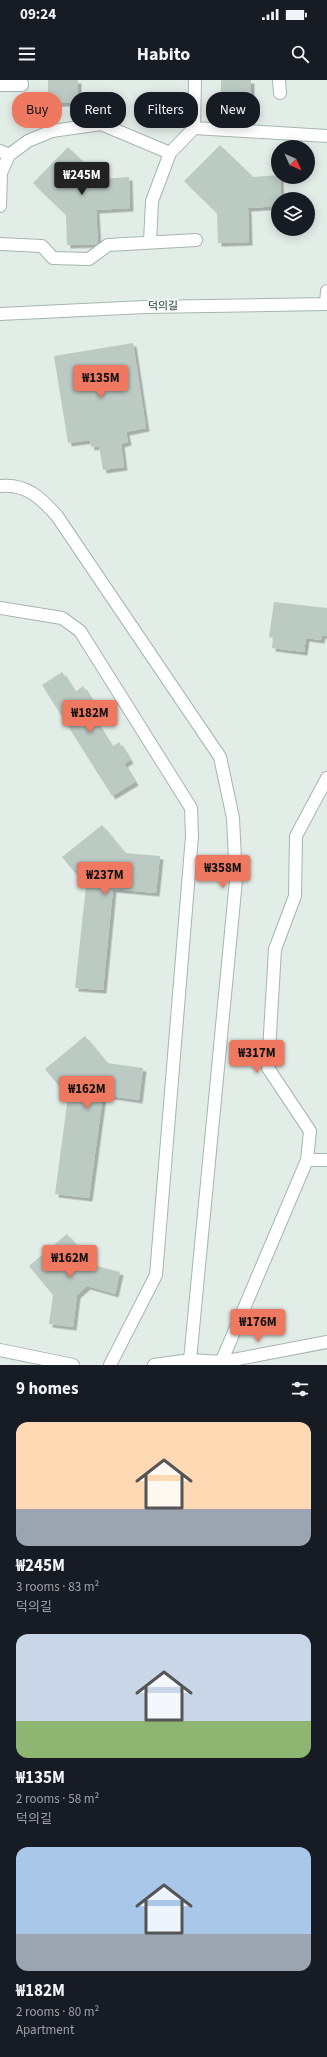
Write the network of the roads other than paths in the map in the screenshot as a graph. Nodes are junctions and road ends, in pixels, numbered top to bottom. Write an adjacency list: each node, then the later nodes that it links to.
1 (22, 80): 4 (street)
2 (194, 80): 5 (street)
3 (279, 80): 6 (street)
4 (0, 85)
5 (194, 92)
6 (280, 93)
7 (194, 128): 8 (street); 10 (street)
8 (327, 136)
9 (5, 153): 10 (street); 11 (street)
10 (170, 153): 13 (street)
11 (0, 206)
12 (196, 240): 13 (street)
13 (150, 242): 14 (street)
14 (0, 244)
15 (327, 291): 16 (street)
16 (327, 304): 17 (street, 덕의길)
17 (0, 314)
18 (0, 486): 25 (street)
19 (0, 608): 28 (street)
20 (327, 778): 21 (street)
21 (307, 1160): 22 (street); 26 (street)
22 (327, 1160)
23 (327, 1342): 26 (street)
24 (0, 1350): 27 (street)
25 (190, 1360): 26 (street); 29 (street)
26 (221, 1364)
27 (73, 1365)
28 (110, 1365)
29 (154, 1365)

